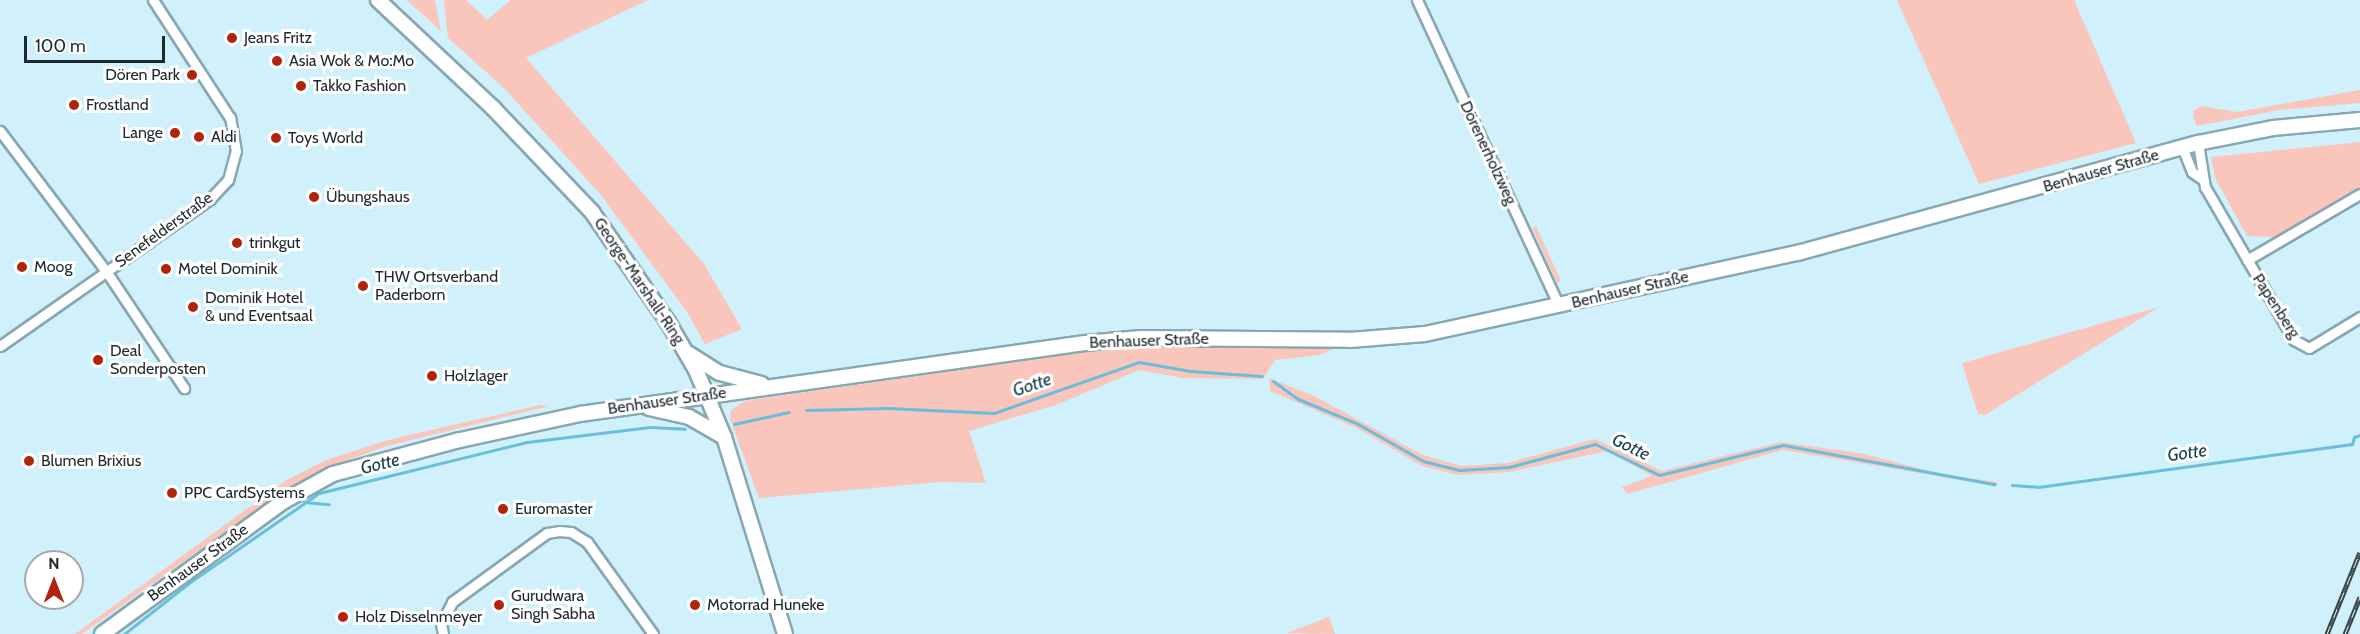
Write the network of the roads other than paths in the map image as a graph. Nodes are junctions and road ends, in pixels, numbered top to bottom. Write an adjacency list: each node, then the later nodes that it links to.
1 (153, 0): 11 (street, Senefelderstraße)
2 (378, 0): 15 (main road, George-Marshall-Ring)
3 (1417, 0): 12 (street, Dörenerholzweg)
4 (2360, 120): 6 (main road, Benhauser Straße)
5 (0, 131): 11 (street, Senefelderstraße)
6 (2198, 143): 7 (main road, Benhauser Straße); 8 (street)
7 (2182, 147): 8 (street); 12 (main road, Benhauser Straße)
8 (2202, 179): 10 (street)
9 (2360, 194): 10 (street, Papenberg)
10 (2247, 260): 13 (street, Papenberg)
11 (106, 271): 14 (street, Senefelderstraße); 17 (street, Senefelderstraße)
12 (1559, 306): 16 (main road, Benhauser Straße)
13 (2360, 317)
14 (0, 346)
15 (687, 352): 16 (main road); 18 (main road, George-Marshall-Ring)
16 (773, 386): 18 (main road, Benhauser Straße)
17 (184, 388)
18 (707, 395): 19 (main road, Benhauser Straße); 20 (main road, George-Marshall-Ring)
19 (638, 406): 20 (main road); 21 (main road, Benhauser Straße)
20 (724, 437): 24 (main road, George-Marshall-Ring)
21 (102, 634)
22 (443, 634): 23 (street)
23 (653, 634)
24 (785, 634)

